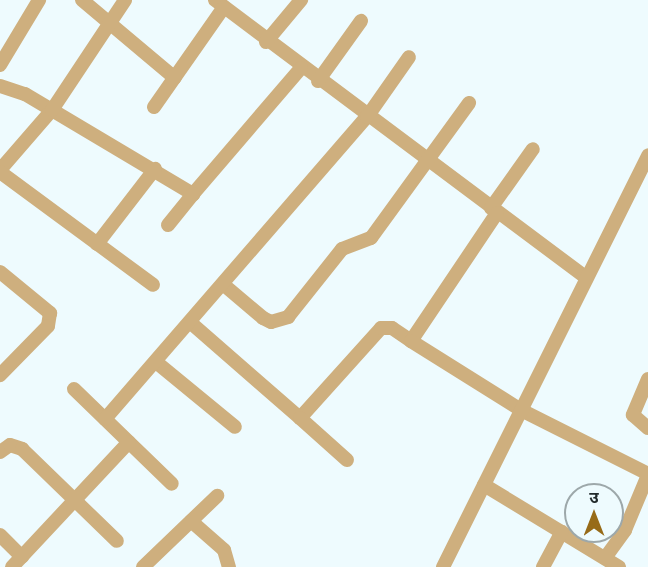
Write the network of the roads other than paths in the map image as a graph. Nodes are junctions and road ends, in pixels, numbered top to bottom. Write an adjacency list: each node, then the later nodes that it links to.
1 (39, 0): 10 (street)
2 (82, 0): 7 (street)
3 (125, 0): 7 (street)
4 (301, 0): 8 (street)
5 (219, 4): 8 (street); 12 (street)
6 (361, 21): 13 (street)
7 (110, 23): 12 (street); 17 (street)
8 (266, 42): 11 (street)
9 (409, 57): 18 (street)
10 (0, 65)
11 (300, 68): 13 (street); 24 (street)
12 (175, 78): 16 (street)
13 (318, 81): 18 (street)
14 (0, 86): 17 (street)
15 (469, 103): 21 (street)
16 (154, 107)
17 (52, 110): 22 (street); 23 (street)
18 (367, 117): 21 (street); 31 (street)
19 (533, 148): 25 (street)
20 (648, 155): 29 (street)
21 (427, 161): 25 (street); 31 (street)
22 (155, 169): 24 (street); 27 (street)
23 (0, 171): 27 (street)
24 (193, 194): 26 (street)
25 (494, 210): 29 (street); 33 (street)
26 (168, 225)
27 (98, 244): 30 (street)
28 (0, 272): 35 (street)
29 (586, 278): 38 (street)
30 (153, 285)
31 (224, 285): 32 (street)
32 (191, 323): 34 (street); 39 (street)
33 (411, 341): 38 (street); 39 (street)
34 (156, 362): 40 (street); 41 (street)
35 (0, 373)
36 (648, 379): 42 (street)
37 (74, 389): 40 (street)
38 (521, 410): 46 (street); 48 (street)
39 (300, 418): 45 (street)
40 (105, 419): 43 (street)
41 (236, 427)
42 (648, 428)
43 (129, 442): 47 (street); 50 (street)
44 (0, 452): 50 (street)
45 (347, 460)
46 (648, 474): 56 (street)
47 (172, 484)
48 (484, 485): 52 (street); 60 (street)
49 (217, 496): 51 (street)
50 (74, 501): 54 (street); 55 (street)
51 (191, 521): 58 (street); 59 (street)
52 (562, 532): 56 (street); 61 (street)
53 (0, 535): 55 (street)
54 (117, 541)
55 (22, 556): 57 (street)
56 (605, 558): 62 (street)
57 (12, 567)
58 (143, 567)
59 (229, 567)
60 (443, 567)
61 (543, 567)
62 (619, 567)

